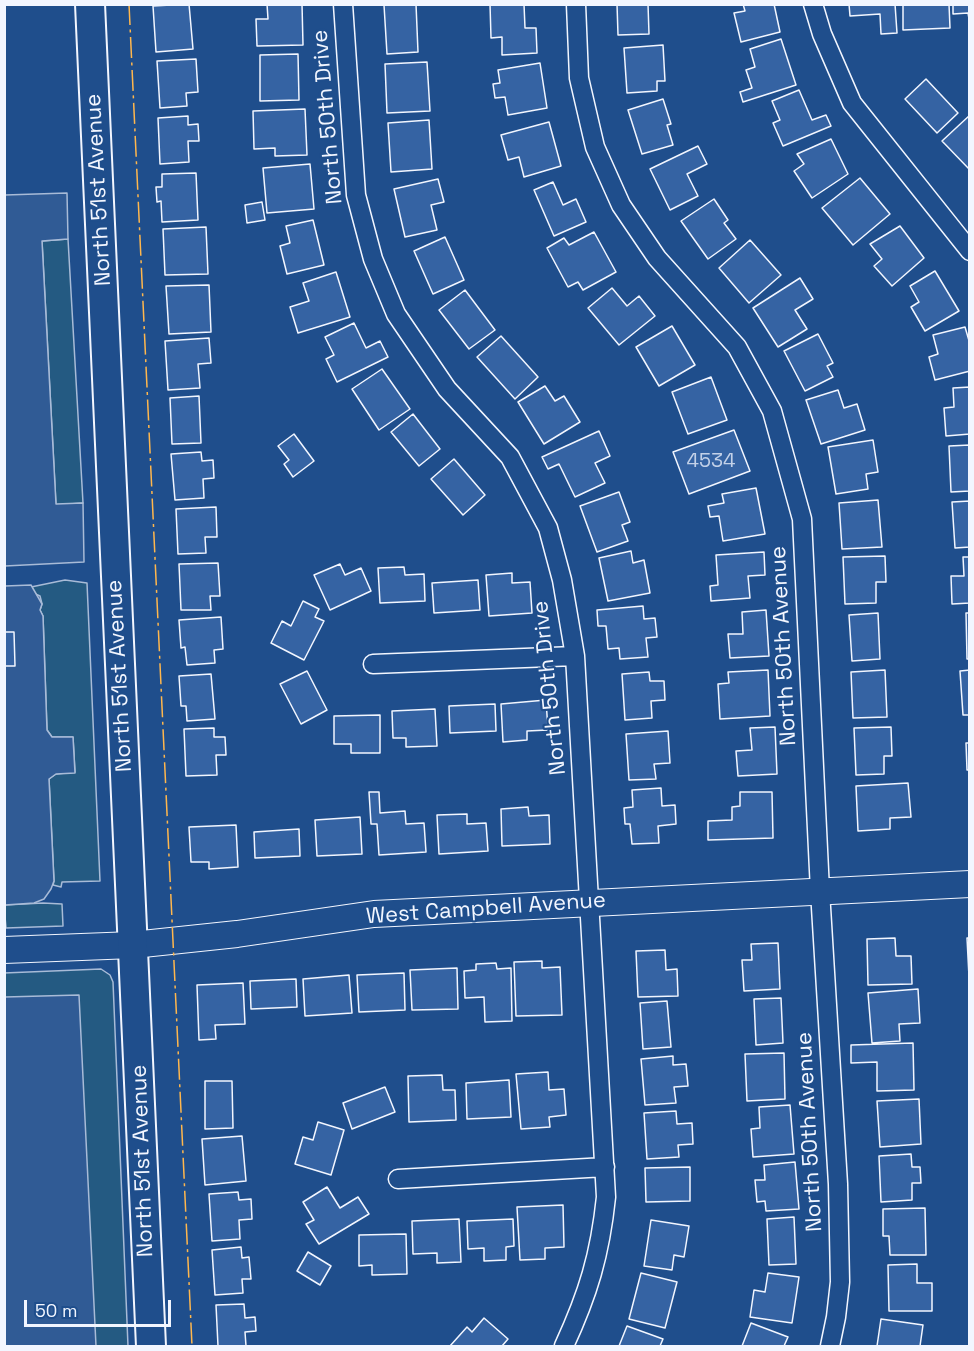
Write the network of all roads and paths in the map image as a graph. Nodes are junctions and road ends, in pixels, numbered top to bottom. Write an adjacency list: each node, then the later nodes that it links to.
1 (90, 4): 11 (main road, North 51st Avenue)
2 (343, 4): 6 (street, North 50th Drive)
3 (576, 4): 9 (street, North 50th Avenue)
4 (813, 4): 5 (street)
5 (969, 252)
6 (576, 656): 7 (street); 10 (street, North 50th Drive)
7 (373, 664)
8 (969, 884): 9 (street, West Campbell Avenue)
9 (820, 891): 10 (street, West Campbell Avenue); 17 (street, North 50th Avenue)
10 (589, 903): 11 (street, West Campbell Avenue); 13 (street, North 50th Drive)
11 (133, 945): 12 (street, West Campbell Avenue); 15 (main road, North 51st Avenue)
12 (4, 950)
13 (605, 1167): 14 (street); 16 (street, North 50th Drive)
14 (398, 1179)
15 (151, 1347)
16 (564, 1347)
17 (830, 1347)

